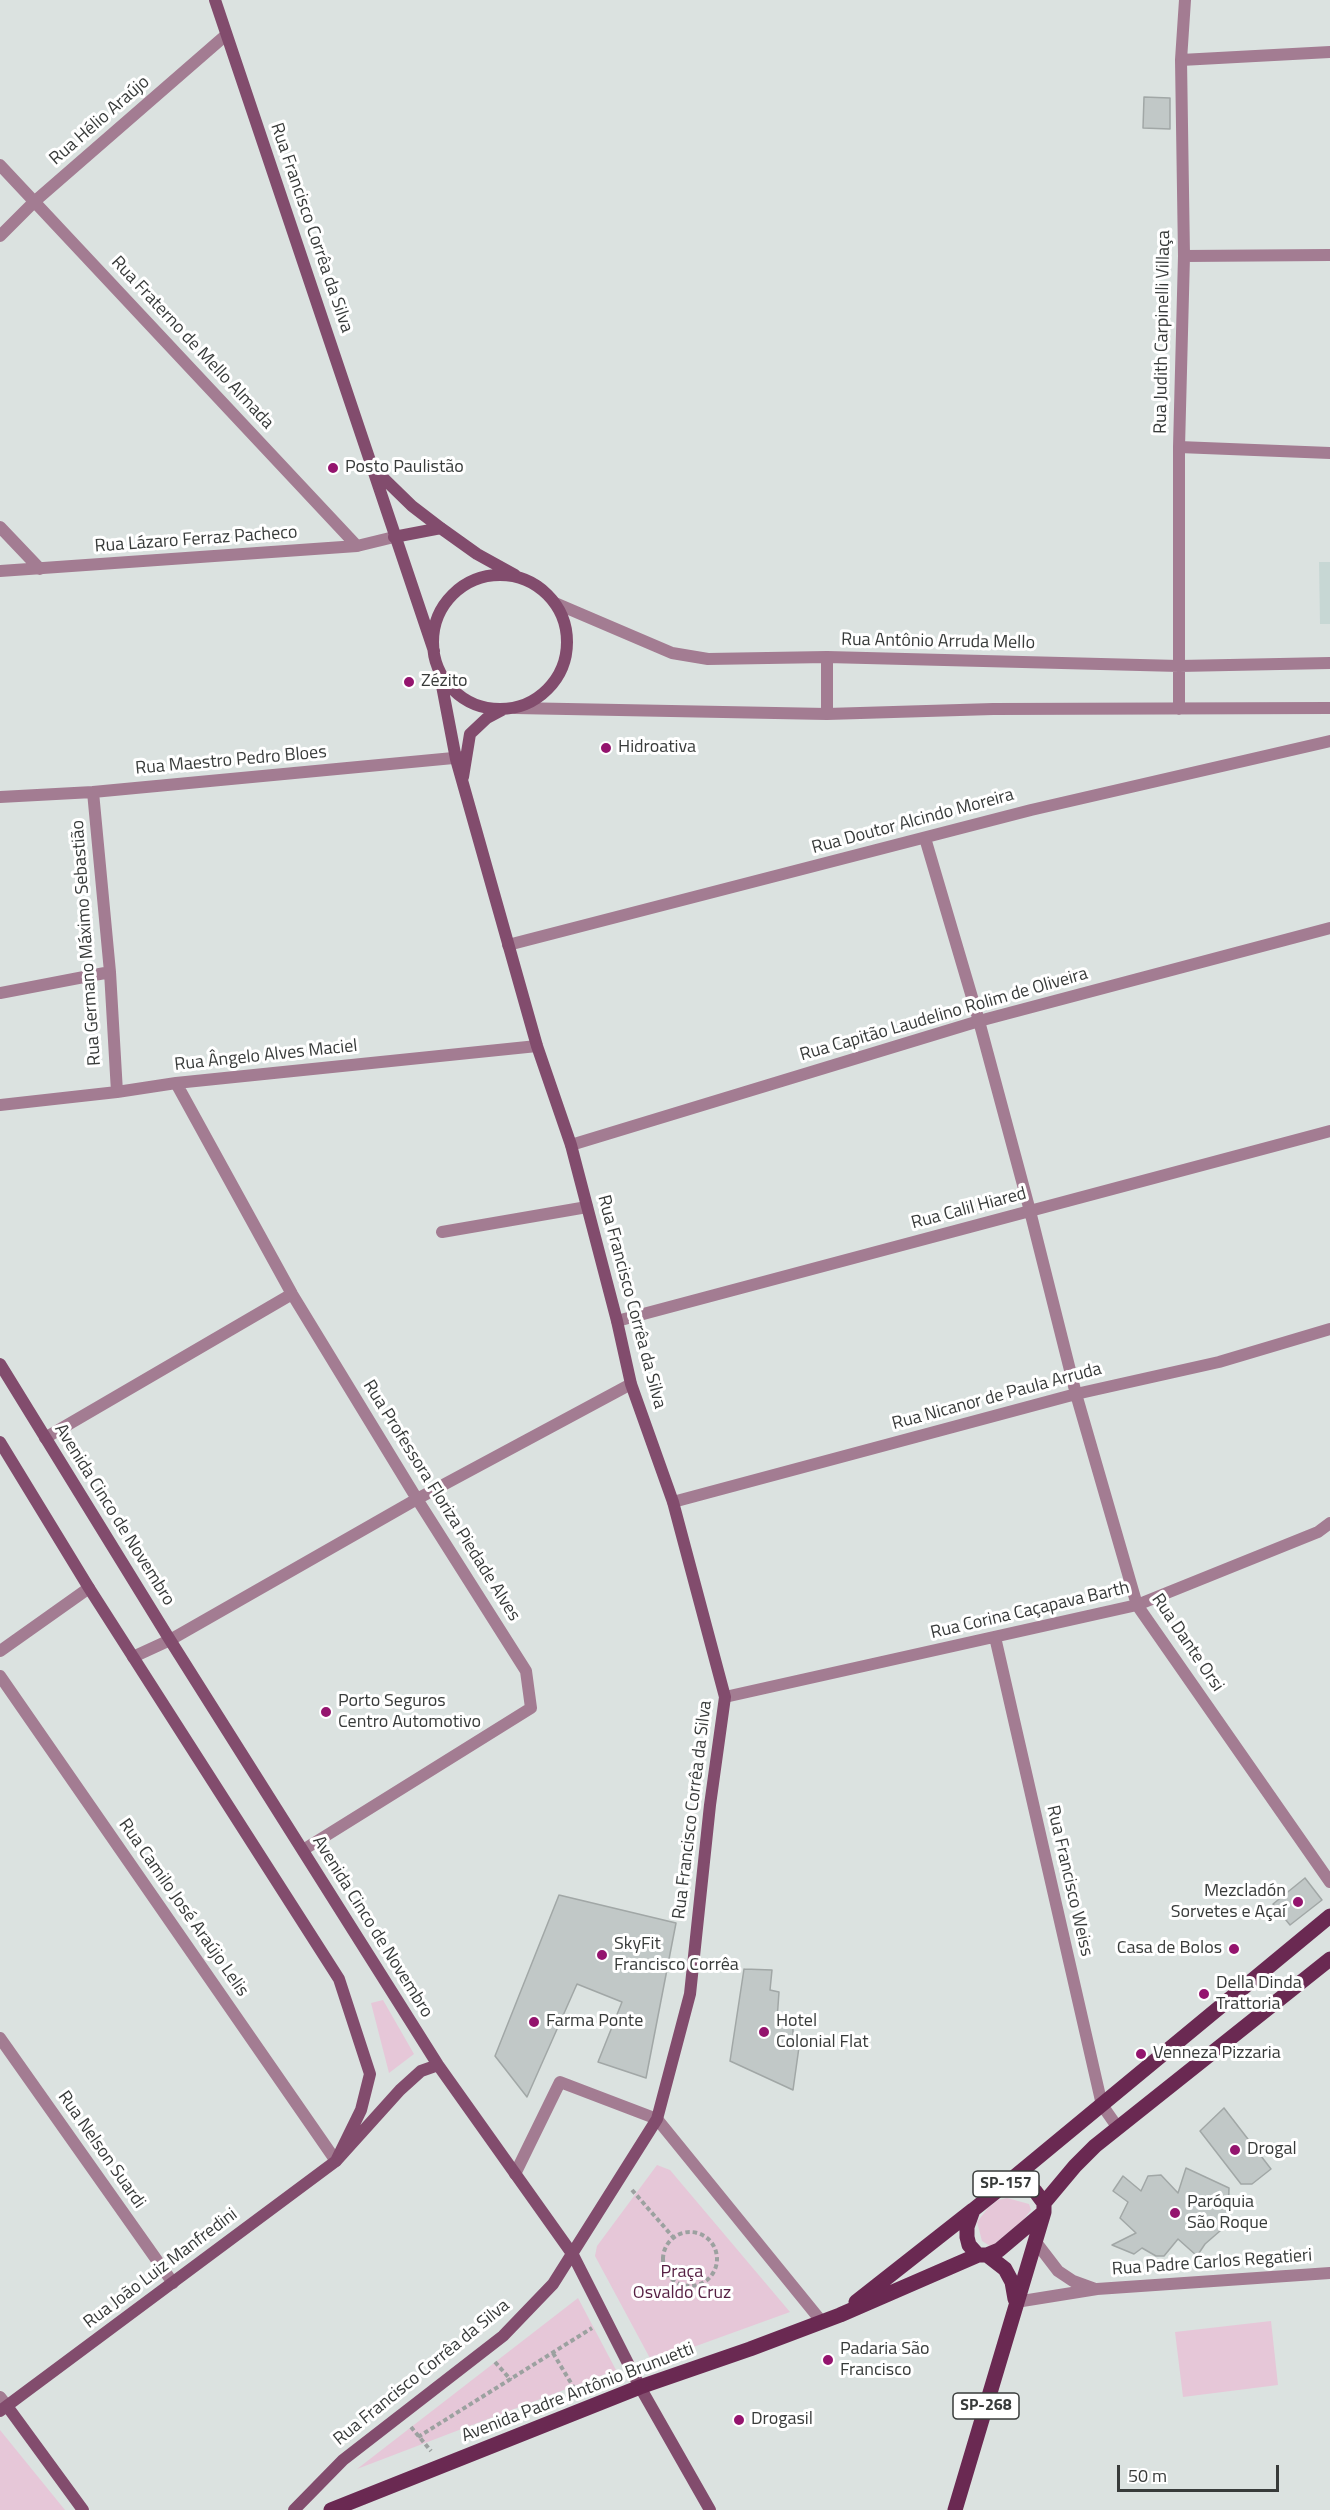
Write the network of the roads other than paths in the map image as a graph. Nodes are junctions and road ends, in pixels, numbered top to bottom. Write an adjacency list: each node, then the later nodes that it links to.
1 (214, 0): 3 (main road, Rua Francisco Corrêa da Silva)
2 (1185, 0): 5 (street, Rua Judith Carpinelli Villaça)
3 (226, 35): 7 (street, Rua Hélio Araújo); 13 (main road, Rua Francisco Corrêa da Silva)
4 (1330, 52): 5 (street)
5 (1181, 60): 10 (street, Rua Judith Carpinelli Villaça)
6 (0, 165): 7 (street, Rua Fraterno de Mello Almada)
7 (34, 202): 8 (street, Rua Hélio Araújo); 17 (street, Rua Fraterno de Mello Almada)
8 (0, 236)
9 (1330, 255): 10 (street)
10 (1184, 256): 11 (street, Rua Judith Carpinelli Villaça)
11 (1179, 447): 12 (street); 25 (street, Rua Judith Carpinelli Villaça)
12 (1330, 453)
13 (373, 468): 15 (main road, Rua Francisco Corrêa da Silva); 16 (main road, Rua Francisco Corrêa da Silva)
14 (0, 526): 18 (street)
15 (441, 528): 16 (main road); 20 (main road, Rua Francisco Corrêa da Silva)
16 (394, 537): 17 (street, Rua Lázaro Ferraz Pacheco); 22 (main road, Rua Francisco Corrêa da Silva)
17 (357, 546): 18 (street, Rua Lázaro Ferraz Pacheco)
18 (40, 569): 19 (street, Rua Lázaro Ferraz Pacheco)
19 (0, 571)
20 (520, 578): 21 (main road); 22 (main road)
21 (555, 603): 23 (street, Rua Antônio Arruda Mello); 28 (main road)
22 (434, 651): 26 (main road)
23 (827, 657): 25 (street, Rua Antônio Arruda Mello); 30 (street)
24 (1330, 663): 25 (street, Rua Antônio Arruda Mello)
25 (1179, 666): 29 (street, Rua Judith Carpinelli Villaça)
26 (439, 670): 28 (main road); 32 (main road, Rua Francisco Corrêa da Silva)
27 (1330, 708): 29 (street)
28 (508, 709): 30 (street); 32 (main road, Rua Francisco Corrêa da Silva)
29 (1179, 709): 30 (street)
30 (827, 714)
31 (1330, 741): 35 (street, Rua Doutor Alcindo Moreira)
32 (461, 758): 33 (street, Rua Maestro Pedro Bloes); 37 (main road, Rua Francisco Corrêa da Silva)
33 (93, 792): 34 (street, Rua Maestro Pedro Bloes); 38 (street, Rua Germano Máximo Sebastião)
34 (0, 797)
35 (925, 838): 37 (street, Rua Doutor Alcindo Moreira); 40 (street, Rua Dante Orsi)
36 (1330, 928): 40 (street, Rua Capitão Laudelino Rolim de Oliveira)
37 (508, 945): 41 (main road, Rua Francisco Corrêa da Silva)
38 (110, 972): 39 (street); 43 (street, Rua Germano Máximo Sebastião)
39 (0, 993)
40 (979, 1021): 46 (street, Rua Capitão Laudelino Rolim de Oliveira); 48 (street, Rua Dante Orsi)
41 (537, 1046): 42 (street, Rua Ângelo Alves Maciel); 46 (main road, Rua Francisco Corrêa da Silva)
42 (176, 1083): 43 (street, Rua Ângelo Alves Maciel); 50 (street, Rua Professora Floriza Piedade Alves)
43 (117, 1092): 44 (street, Rua Ângelo Alves Maciel)
44 (0, 1105)
45 (1330, 1131): 48 (street, Rua Calil Hiared)
46 (571, 1145): 47 (main road, Rua Francisco Corrêa da Silva)
47 (586, 1207): 49 (street); 51 (main road, Rua Francisco Corrêa da Silva)
48 (1030, 1211): 51 (street, Rua Calil Hiared); 55 (street, Rua Dante Orsi)
49 (442, 1232)
50 (292, 1294): 56 (street); 58 (street, Rua Professora Floriza Piedade Alves)
51 (617, 1321): 54 (main road, Rua Francisco Corrêa da Silva)
52 (1330, 1329): 55 (street, Rua Nicanor de Paula Arruda)
53 (0, 1364): 56 (main road, Avenida Cinco de Novembro)
54 (631, 1384): 58 (street); 59 (main road, Rua Francisco Corrêa da Silva)
55 (1076, 1394): 59 (street, Rua Nicanor de Paula Arruda); 62 (street, Rua Dante Orsi)
56 (45, 1438): 64 (main road, Avenida Cinco de Novembro)
57 (0, 1442): 61 (main road)
58 (417, 1499): 64 (street); 69 (street, Rua Professora Floriza Piedade Alves)
59 (673, 1502): 68 (main road, Rua Francisco Corrêa da Silva)
60 (1330, 1523): 62 (street, Rua Corina Caçapava Barth)
61 (89, 1588): 65 (street); 66 (main road)
62 (1137, 1605): 63 (street, Rua Corina Caçapava Barth); 70 (street, Rua Dante Orsi)
63 (994, 1637): 68 (street, Rua Corina Caçapava Barth); 75 (street, Rua Francisco Weiss)
64 (170, 1640): 66 (street); 69 (main road, Avenida Cinco de Novembro)
65 (0, 1651)
66 (133, 1657): 78 (main road)
67 (0, 1676): 78 (street, Rua Camilo José Araújo Lelis)
68 (725, 1697): 76 (main road, Rua Francisco Corrêa da Silva)
69 (303, 1850): 74 (main road, Avenida Cinco de Novembro)
70 (1330, 1882)
71 (1330, 1916): 75 (main road, SP-157)
72 (1330, 1959): 77 (main road, SP-157)
73 (0, 2038): 87 (street, Rua Nelson Suardi)
74 (438, 2066): 78 (main road, Rua João Luiz Manfredini); 79 (main road, Avenida Cinco de Novembro)
75 (1101, 2106): 77 (street, Rua Francisco Weiss); 80 (main road, SP-157)
76 (657, 2119): 79 (street); 84 (main road, Rua Francisco Corrêa da Silva); 91 (street)
77 (1118, 2128): 81 (main road, SP-157)
78 (336, 2161): 87 (main road, Rua João Luiz Manfredini)
79 (515, 2174): 84 (main road, Avenida Cinco de Novembro)
80 (1007, 2183): 81 (main road, SP-157); 82 (main road, SP-157)
81 (1044, 2208): 83 (main road, SP-268); 85 (main road, SP-157)
82 (973, 2210): 85 (main road, SP-157); 90 (main road, Avenida Padre Antônio Brunuetti)
83 (1035, 2241): 88 (street); 89 (main road, SP-268)
84 (573, 2255): 92 (main road, Avenida Cinco de Novembro); 95 (main road, Rua Francisco Corrêa da Silva)
85 (983, 2255): 89 (main road); 90 (main road, Avenida Padre Antônio Brunuetti)
86 (1330, 2273): 88 (street, Rua Padre Carlos Regatieri)
87 (173, 2283): 93 (main road, Rua João Luiz Manfredini)
88 (1096, 2289): 89 (street, Rua Padre Carlos Regatieri)
89 (1016, 2302): 98 (main road, SP-268)
90 (840, 2315): 91 (main road, Avenida Padre Antônio Brunuetti)
91 (822, 2322): 92 (main road, Avenida Padre Antônio Brunuetti)
92 (640, 2387): 96 (main road, Avenida Padre Antônio Brunuetti); 97 (main road, Avenida Cinco de Novembro)
93 (2, 2405): 94 (main road)
94 (83, 2510)
95 (294, 2510)
96 (331, 2510)
97 (710, 2510)
98 (955, 2510)

